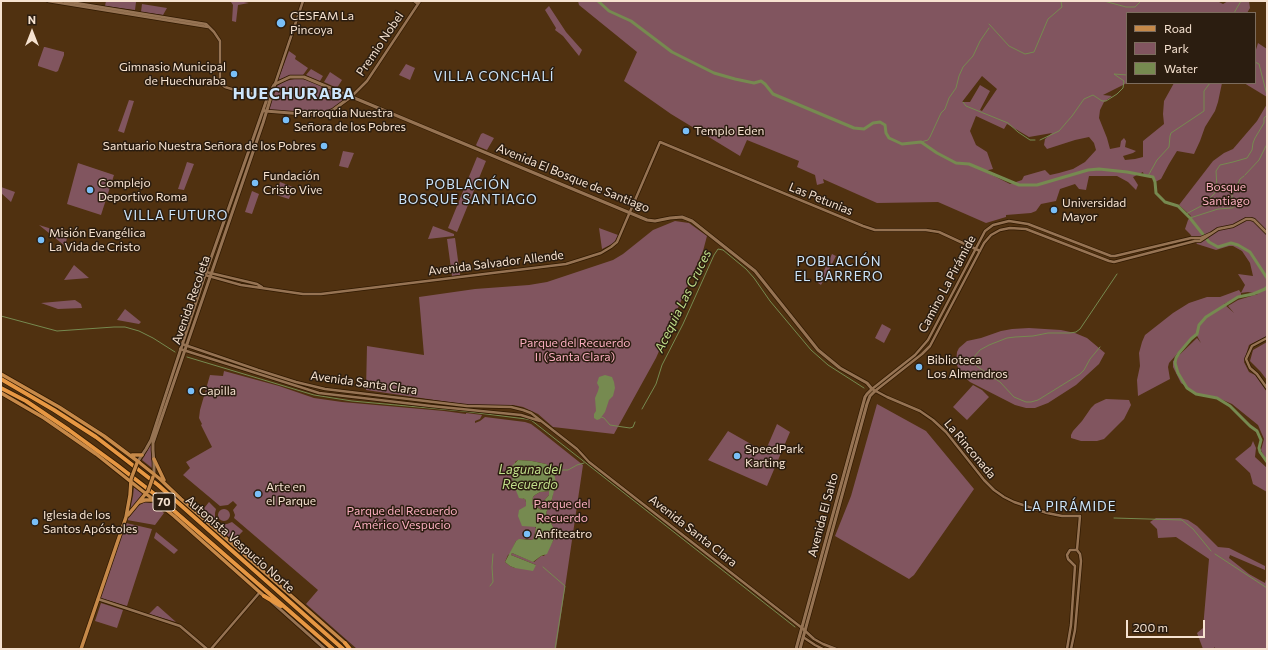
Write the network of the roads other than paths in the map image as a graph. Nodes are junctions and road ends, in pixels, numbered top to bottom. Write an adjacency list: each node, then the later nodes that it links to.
1 (48, 1): 7 (street)
2 (64, 1): 7 (street)
3 (89, 1): 7 (street)
4 (303, 1): 8 (street, Avenida Recoleta)
5 (414, 1): 6 (street)
6 (420, 2): 10 (street, Premio Nobel)
7 (88, 6): 9 (street)
8 (275, 84): 9 (main road, Avenida Recoleta); 10 (main road, Avenida El Bosque de Santiago); 11 (main road, Avenida Recoleta)
9 (268, 96): 11 (main road, Avenida Recoleta)
10 (352, 96): 11 (main road, Premio Nobel); 14 (main road, Avenida El Bosque de Santiago)
11 (265, 111): 13 (main road, Avenida Recoleta)
12 (660, 142): 14 (street, Avenida Salvador Allende); 19 (street, Las Petunias)
13 (247, 163): 21 (main road, Avenida Recoleta); 22 (main road, Avenida Recoleta)
14 (630, 212): 22 (street, Avenida Salvador Allende); 32 (main road, Avenida El Bosque de Santiago)
15 (997, 223): 16 (street); 18 (street); 19 (street, Camino La Pirámide)
16 (1000, 230): 18 (street); 20 (street, Camino La Pirámide)
17 (1267, 233): 18 (street)
18 (1201, 239)
19 (975, 249): 20 (street, Las Petunias); 32 (street, Camino La Pirámide)
20 (980, 251): 32 (street, Camino La Pirámide)
21 (206, 274): 22 (street, Avenida Salvador Allende); 24 (main road, Avenida Recoleta)
22 (210, 275): 25 (main road, Avenida Recoleta)
23 (1267, 338): 31 (street)
24 (182, 344): 25 (street, Avenida Santa Clara); 26 (main road, Avenida Recoleta)
25 (186, 346): 27 (main road, Avenida Recoleta); 34 (street, Avenida Santa Clara)
26 (180, 349): 27 (street, Avenida Santa Clara); 38 (main road, Avenida Recoleta)
27 (185, 350): 35 (street, Avenida Santa Clara); 39 (main road, Avenida Recoleta)
28 (1, 374): 37 (main road)
29 (1, 379): 63 (highway, Autopista Vespucio Norte / 70)
30 (1, 388): 53 (highway, Autopista Vespucio Norte / 70)
31 (1267, 388)
32 (873, 390): 48 (street, La Rinconada); 54 (main road, Avenida El Salto); 55 (main road, Avenida El Salto)
33 (1, 393): 42 (main road)
34 (514, 408): 35 (street); 36 (street, Avenida Santa Clara)
35 (512, 414): 36 (street, Avenida Santa Clara)
36 (542, 421): 54 (street, Avenida Santa Clara)
37 (130, 455): 38 (main road); 40 (main road)
38 (142, 455): 40 (main road, Avenida Recoleta)
39 (154, 459): 41 (main road, Avenida Recoleta); 43 (main road)
40 (137, 462): 41 (main road); 42 (main road, Avenida Recoleta, bridge)
41 (154, 475): 43 (main road); 44 (main road, Avenida Recoleta, bridge)
42 (131, 480): 44 (main road); 47 (main road, Avenida Recoleta)
43 (165, 483): 57 (main road)
44 (147, 493): 45 (main road); 46 (main road, Avenida Recoleta)
45 (154, 501): 46 (main road); 51 (main road)
46 (138, 502): 47 (main road, Avenida Recoleta)
47 (126, 518): 52 (main road, Avenida Recoleta)
48 (1077, 550): 49 (street); 50 (street)
49 (1081, 556): 50 (street); 70 (street)
50 (1073, 563): 69 (street)
51 (262, 594): 53 (highway); 60 (street); 61 (main road)
52 (98, 599): 58 (main road, Avenida Recoleta); 59 (street)
53 (293, 614): 62 (highway, Autopista Vespucio Norte / 70)
54 (802, 628): 55 (street, Avenida Santa Clara); 56 (main road, Avenida El Salto)
55 (805, 632): 56 (main road, Avenida El Salto); 68 (street, Avenida Santa Clara)
56 (802, 636): 65 (main road, Avenida El Salto); 66 (main road, Avenida El Salto); 67 (street)
57 (344, 643): 64 (highway)
58 (81, 649)
59 (207, 649)
60 (211, 649)
61 (325, 649)
62 (333, 649)
63 (343, 649)
64 (351, 649)
65 (796, 649)
66 (800, 649)
67 (823, 649)
68 (836, 649)
69 (1067, 649)
70 (1071, 649)

